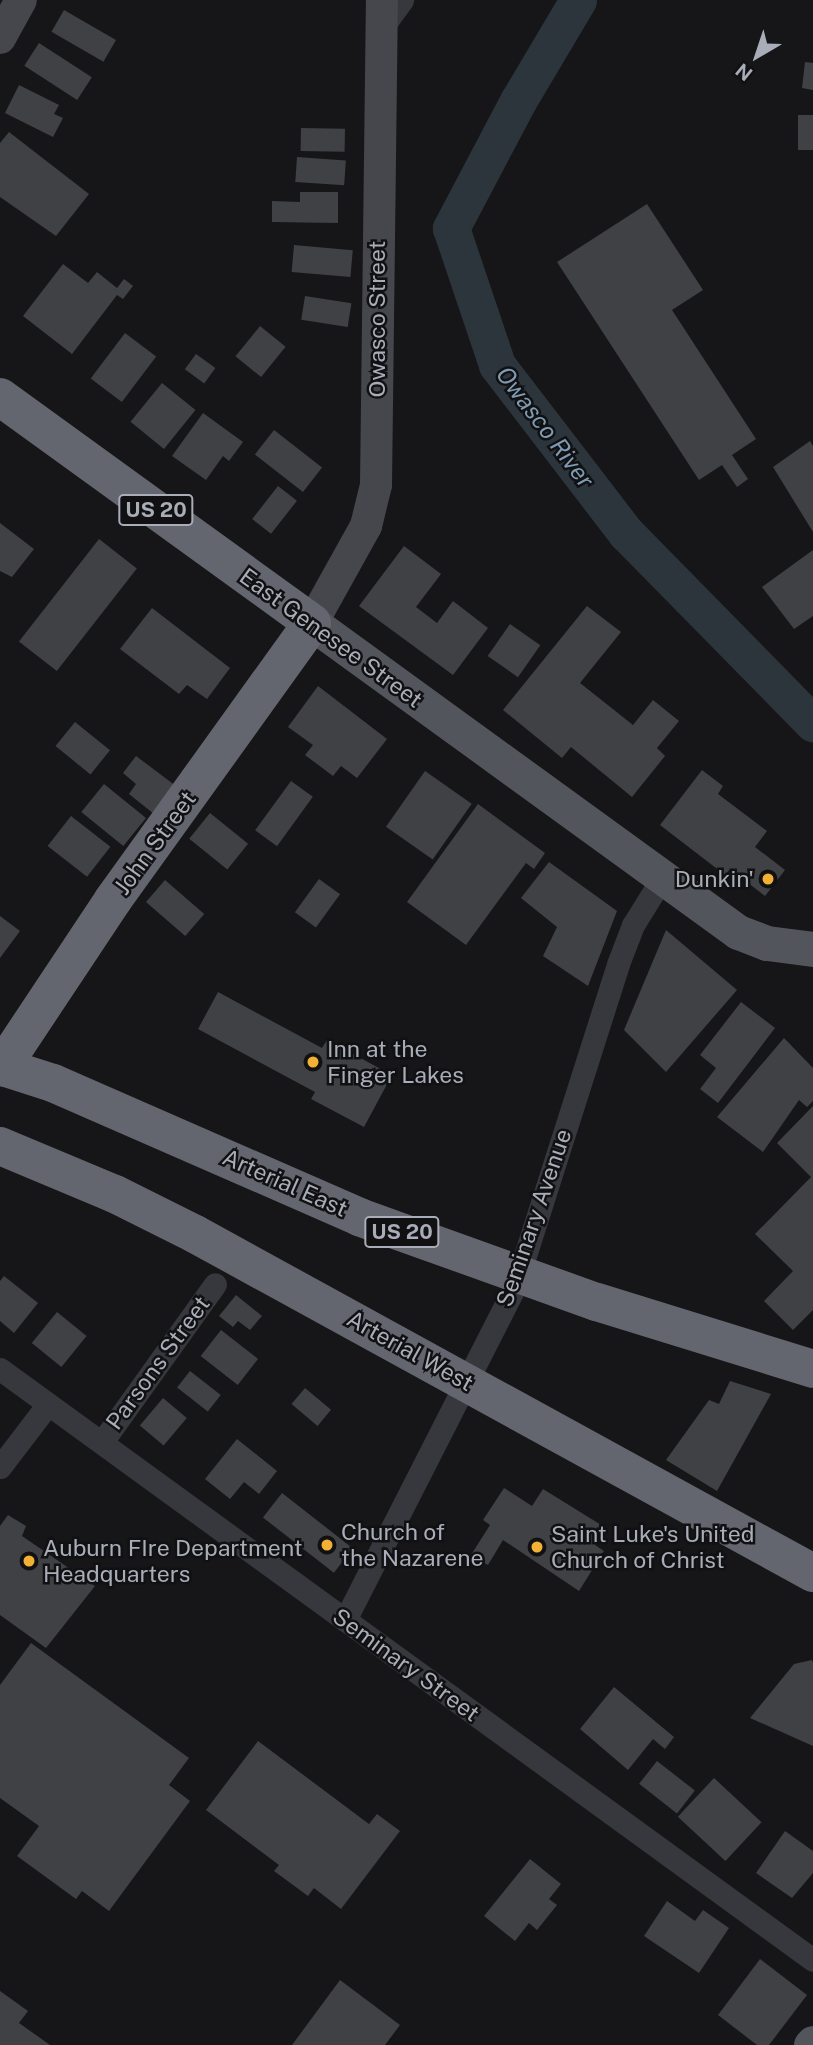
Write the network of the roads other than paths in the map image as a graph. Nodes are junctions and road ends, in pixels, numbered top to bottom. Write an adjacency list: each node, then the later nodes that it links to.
1 (21, 0): 4 (main road)
2 (402, 0): 3 (street)
3 (381, 14): 6 (main road, Owasco Street)
4 (0, 38)
5 (0, 397): 6 (highway, East Genesee Street / US 20)
6 (312, 623): 7 (main road, East Genesee Street); 9 (highway, John Street / US 20)
7 (661, 880): 8 (main road, East Genesee Street); 11 (street, Seminary Avenue)
8 (813, 949)
9 (1, 1067): 11 (highway, Arterial East / US 20)
10 (0, 1146): 15 (highway, Arterial West)
11 (518, 1275): 14 (highway, Arterial East / US 20); 15 (street, Seminary Avenue)
12 (215, 1284): 17 (street, Parsons Street)
13 (0, 1368): 16 (street, Seminary Street)
14 (813, 1369)
15 (469, 1383): 19 (highway, Arterial West); 20 (street, Seminary Avenue)
16 (48, 1404): 17 (street, Seminary Street); 18 (street)
17 (102, 1443): 20 (street, Seminary Street)
18 (0, 1467)
19 (813, 1573)
20 (345, 1620): 21 (street, Seminary Street)
21 (813, 1960)

